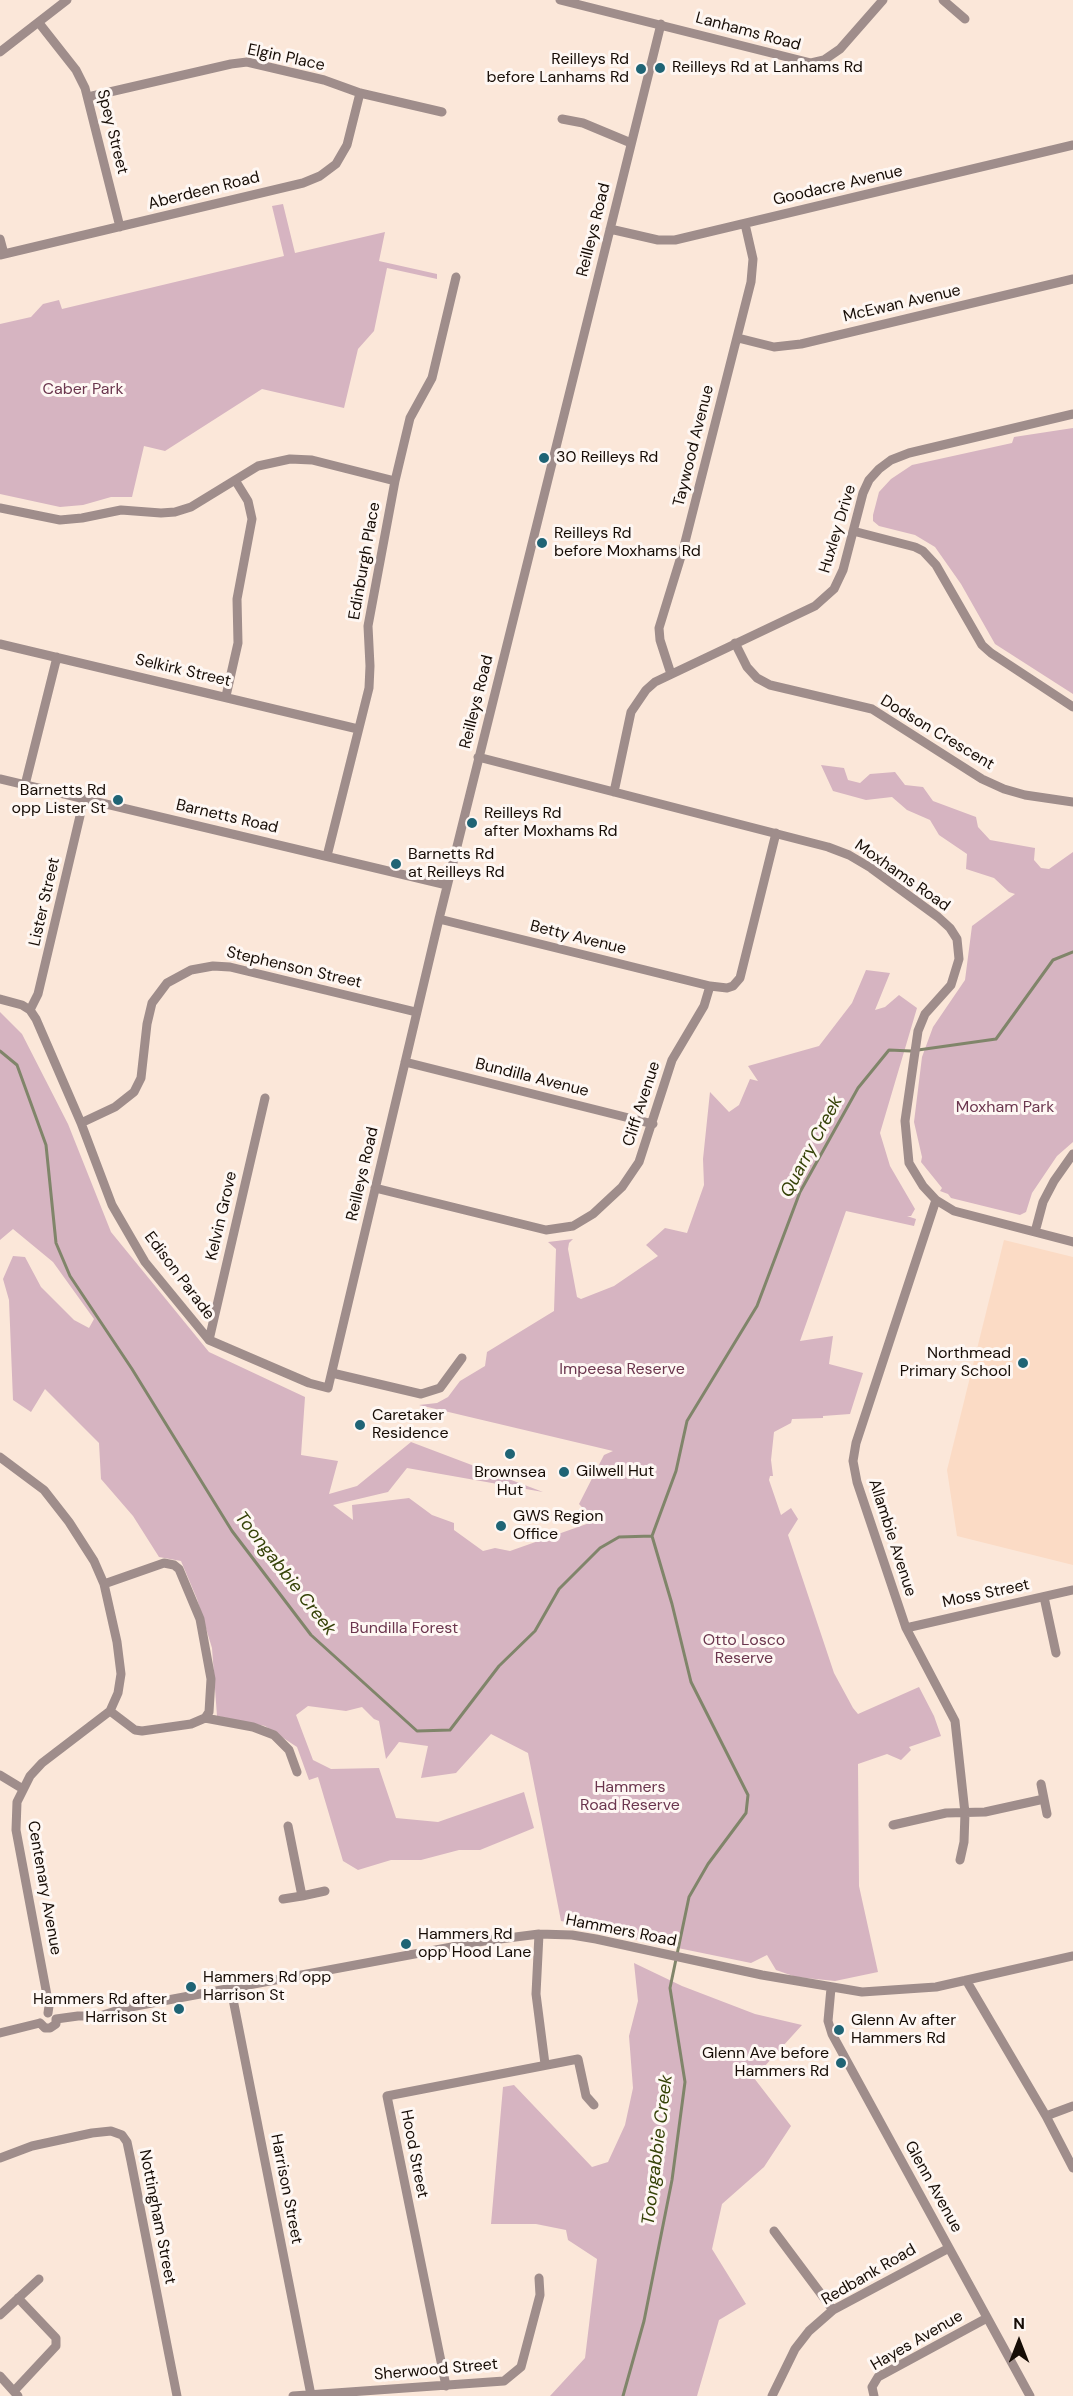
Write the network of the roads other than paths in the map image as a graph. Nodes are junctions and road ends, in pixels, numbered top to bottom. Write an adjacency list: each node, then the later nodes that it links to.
1 (67, 0): 6 (street)
2 (561, 0): 7 (street, Lanhams Road)
3 (883, 0): 7 (street, Lanhams Road)
4 (943, 0): 5 (street)
5 (965, 19)
6 (39, 22): 8 (street); 10 (street, Spey Street)
7 (661, 24): 13 (street, Reilleys Road)
8 (0, 52)
9 (360, 93): 10 (street, Elgin Place); 11 (street, Elgin Place); 16 (street, Aberdeen Road)
10 (88, 97): 16 (street, Spey Street)
11 (442, 112)
12 (562, 119): 13 (street)
13 (631, 143): 17 (street, Reilleys Road)
14 (1073, 145): 15 (street, Goodacre Avenue)
15 (745, 224): 17 (street, Goodacre Avenue); 22 (street, Taywood Avenue)
16 (120, 227): 19 (street, Aberdeen Road)
17 (610, 229): 35 (street, Reilleys Road)
18 (0, 239): 19 (street)
19 (2, 254)
20 (456, 277): 25 (street, Edinburgh Place)
21 (1073, 279): 22 (street, McEwan Avenue)
22 (738, 338): 31 (street, Taywood Avenue)
23 (1073, 414): 27 (street, Huxley Drive)
24 (235, 480): 25 (street); 26 (street); 32 (street)
25 (395, 481): 34 (street, Edinburgh Place)
26 (0, 508)
27 (853, 531): 28 (street, Huxley Drive); 33 (street)
28 (735, 643): 31 (street, Huxley Drive); 40 (street, Dodson Crescent)
29 (0, 644): 30 (street, Selkirk Street)
30 (57, 657): 32 (street, Selkirk Street); 37 (street)
31 (671, 674): 38 (street, Huxley Drive)
32 (226, 696): 34 (street, Selkirk Street)
33 (1073, 707)
34 (358, 729): 42 (street, Edinburgh Place)
35 (478, 757): 38 (street, Moxhams Road); 43 (street, Reilleys Road)
36 (0, 779): 37 (street, Barnetts Road)
37 (25, 785): 39 (street, Barnetts Road)
38 (614, 792): 41 (street, Moxhams Road)
39 (84, 799): 42 (street, Barnetts Road); 47 (street, Lister Street)
40 (1073, 802)
41 (776, 833): 45 (street); 55 (street, Moxhams Road)
42 (327, 856): 43 (street, Barnetts Road)
43 (447, 885): 44 (street, Reilleys Road)
44 (439, 918): 45 (street, Betty Avenue); 48 (street, Reilleys Road)
45 (710, 986): 52 (street, Cliff Avenue)
46 (0, 999): 47 (street)
47 (30, 1010): 51 (street, Edison Parade)
48 (416, 1012): 49 (street, Reilleys Road); 51 (street, Stephenson Street)
49 (405, 1062): 52 (street, Bundilla Avenue); 54 (street, Reilleys Road)
50 (265, 1098): 58 (street, Kelvin Grove)
51 (81, 1123): 58 (street, Edison Parade)
52 (653, 1124): 54 (street, Cliff Avenue)
53 (1073, 1154): 56 (street)
54 (375, 1188): 60 (street, Reilleys Road)
55 (936, 1200): 56 (street, Moxhams Road); 66 (street, Allambie Avenue)
56 (1035, 1232): 57 (street, Moxhams Road)
57 (1073, 1242)
58 (209, 1340): 61 (street, Edison Parade)
59 (462, 1358): 60 (street)
60 (332, 1373): 61 (street, Reilleys Road)
61 (328, 1388)
62 (0, 1456): 63 (street)
63 (104, 1584): 68 (street); 69 (street)
64 (1073, 1590): 65 (street, Moss Street)
65 (1044, 1597): 66 (street, Moss Street); 67 (street)
66 (906, 1628): 75 (street, Allambie Avenue)
67 (1056, 1653)
68 (110, 1711): 69 (street); 73 (street, Centenary Avenue)
69 (205, 1718): 70 (street)
70 (297, 1772)
71 (0, 1775): 73 (street)
72 (1041, 1784): 74 (street)
73 (23, 1789): 88 (street, Centenary Avenue)
74 (1044, 1799): 75 (street); 76 (street)
75 (965, 1813): 77 (street); 79 (street, Allambie Avenue)
76 (1047, 1814)
77 (893, 1825)
78 (288, 1826): 81 (street)
79 (960, 1860)
80 (325, 1891): 81 (street)
81 (302, 1896): 82 (street)
82 (283, 1899)
83 (539, 1934): 86 (street, Hammers Road); 87 (street, Hammers Road); 92 (street)
84 (1073, 1956): 85 (street, Hammers Road)
85 (966, 1980): 86 (street, Hammers Road); 95 (street)
86 (831, 1988): 99 (street, Glenn Avenue)
87 (231, 1989): 89 (street, Hammers Road); 109 (street, Harrison Street)
88 (48, 2013): 89 (street); 90 (street)
89 (56, 2019): 90 (street)
90 (40, 2023): 91 (street)
91 (0, 2033)
92 (545, 2064): 93 (street, Hood Street); 107 (street, Hood Street)
93 (594, 2105)
94 (1073, 2106): 95 (street)
95 (1046, 2116): 97 (street)
96 (0, 2158): 110 (street, Nottingham Street)
97 (1073, 2168)
98 (774, 2230): 103 (street)
99 (949, 2247): 103 (street, Redbank Road); 105 (street, Glenn Avenue)
100 (539, 2278): 107 (street, Sherwood Street)
101 (39, 2279): 102 (street)
102 (18, 2298): 104 (street); 108 (street)
103 (832, 2310): 112 (street, Redbank Road)
104 (0, 2315)
105 (987, 2318): 113 (street, Hayes Avenue); 114 (street, Glenn Avenue)
106 (0, 2376): 108 (street)
107 (446, 2386): 109 (street, Sherwood Street)
108 (16, 2393)
109 (310, 2395): 111 (street, Sherwood Street)
110 (177, 2396)
111 (293, 2396)
112 (772, 2396)
113 (874, 2396)
114 (1030, 2396)

